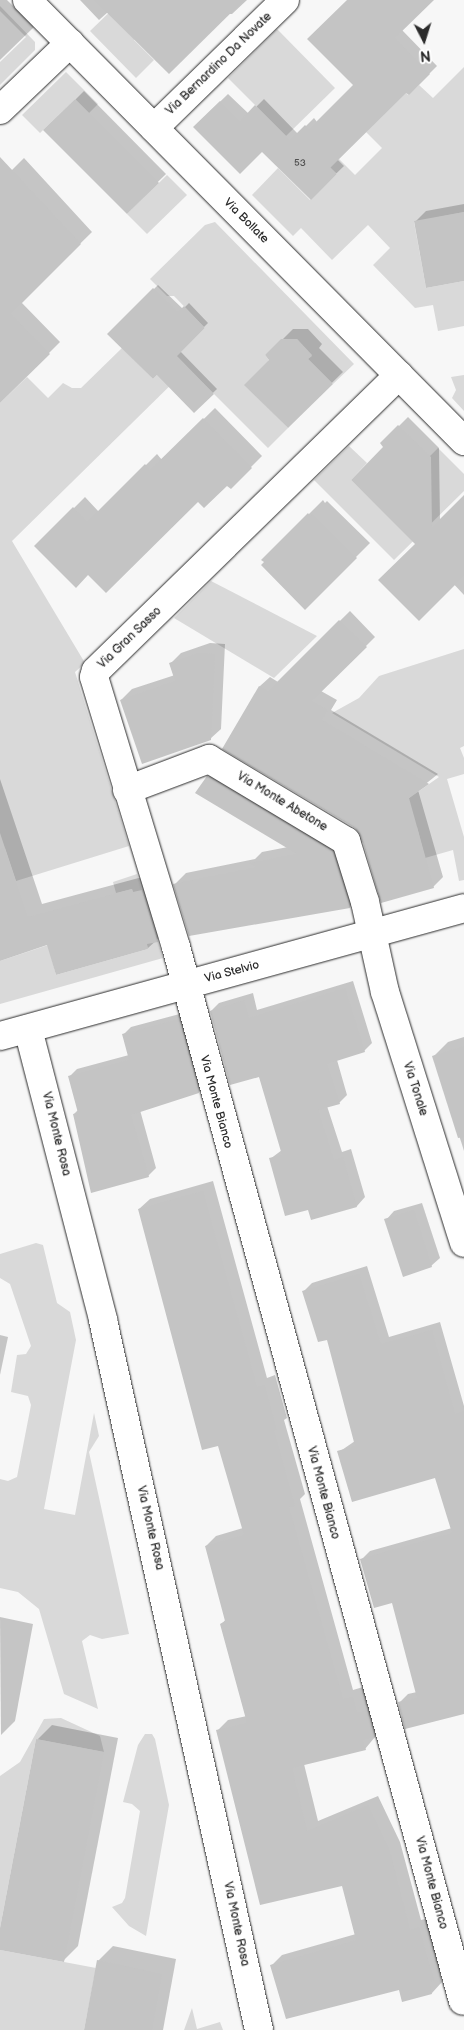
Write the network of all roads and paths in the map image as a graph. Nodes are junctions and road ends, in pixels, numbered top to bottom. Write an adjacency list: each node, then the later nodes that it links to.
1 (27, 0): 3 (street, Via Bollate)
2 (285, 0): 5 (street, Via Bernardino Da Novate)
3 (70, 43): 4 (street); 5 (street, Via Bollate)
4 (0, 110)
5 (154, 128): 6 (street, Via Bollate)
6 (399, 375): 7 (street, Via Bollate); 8 (street, Via Gran Sasso)
7 (464, 441)
8 (127, 790): 10 (street, Via Monte Abetone); 11 (street, Via Gran Sasso)
9 (464, 908): 10 (street, Via Stelvio)
10 (372, 933): 11 (street, Via Stelvio); 14 (street, Via Tonale)
11 (185, 985): 12 (street, Via Stelvio); 15 (street, Via Monte Bianco)
12 (28, 1029): 13 (street, Via Stelvio); 16 (street, Via Monte Rosa)
13 (0, 1036)
14 (464, 1243)
15 (463, 2000)
16 (259, 2030)

